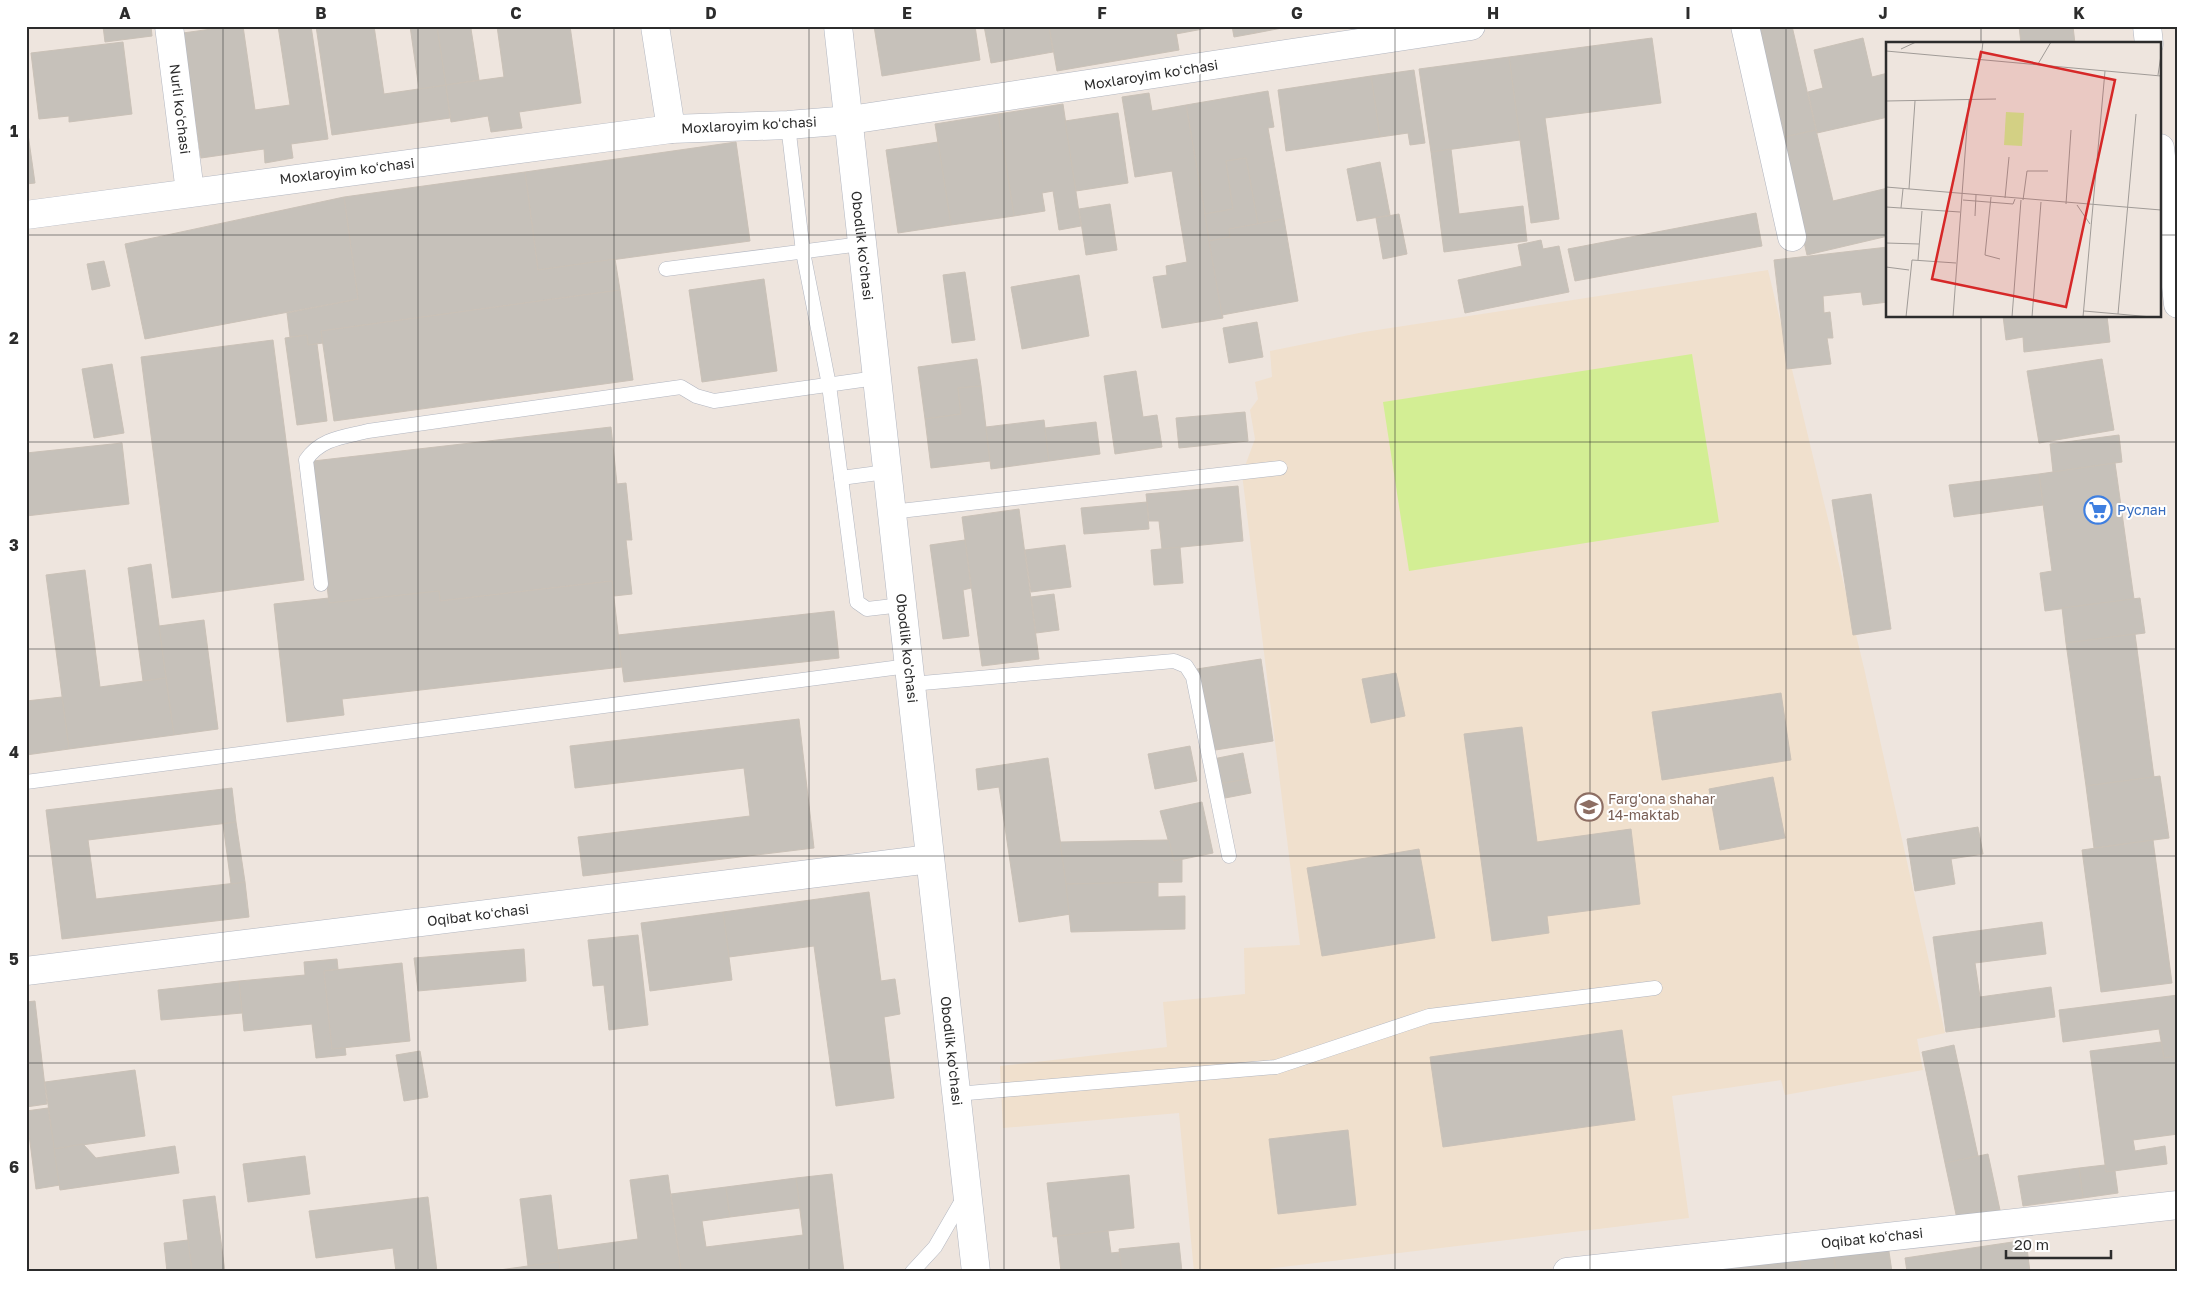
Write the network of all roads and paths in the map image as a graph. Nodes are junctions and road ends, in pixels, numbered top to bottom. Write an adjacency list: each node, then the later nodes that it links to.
1 (170, 26): 12 (street, Nurli koʻchasi)
2 (655, 26): 10 (street)
3 (838, 26): 8 (street, Obodlik ko'chasi)
4 (1471, 26): 8 (street, Moxlaroyim koʻchasi)
5 (1745, 26): 14 (street)
6 (2147, 26): 7 (street)
7 (2149, 42)
8 (850, 120): 9 (street, Moxlaroyim koʻchasi); 15 (street, Obodlik ko'chasi)
9 (788, 125): 10 (street, Moxlaroyim koʻchasi); 16 (lane)
10 (671, 129): 12 (street, Moxlaroyim koʻchasi)
11 (2162, 165): 18 (street)
12 (190, 192): 13 (street, Moxlaroyim koʻchasi)
13 (26, 215)
14 (1792, 238)
15 (861, 244): 16 (lane); 19 (street, Obodlik ko'chasi)
16 (803, 252): 17 (lane); 20 (lane)
17 (666, 269)
18 (2178, 304)
19 (876, 378): 20 (lane); 22 (street, Obodlik ko'chasi)
20 (829, 385): 23 (lane); 25 (lane)
21 (1280, 468): 24 (lane)
22 (886, 472): 23 (lane); 24 (street, Obodlik ko'chasi)
23 (841, 478): 26 (lane)
24 (891, 512): 26 (street, Obodlik ko'chasi)
25 (321, 584)
26 (902, 605): 27 (street, Obodlik ko'chasi)
27 (909, 675): 28 (lane); 29 (lane); 30 (street, Obodlik ko'chasi)
28 (26, 782)
29 (1229, 856)
30 (930, 858): 31 (street, Oqibat koʻchasi); 33 (street, Obodlik ko'chasi)
31 (26, 971)
32 (1655, 988): 33 (lane)
33 (956, 1094): 34 (street, Obodlik ko'chasi)
34 (967, 1192): 36 (lane); 37 (street, Obodlik ko'chasi)
35 (2178, 1205): 38 (street, Oqibat koʻchasi)
36 (912, 1272)
37 (976, 1272)
38 (1567, 1272)

